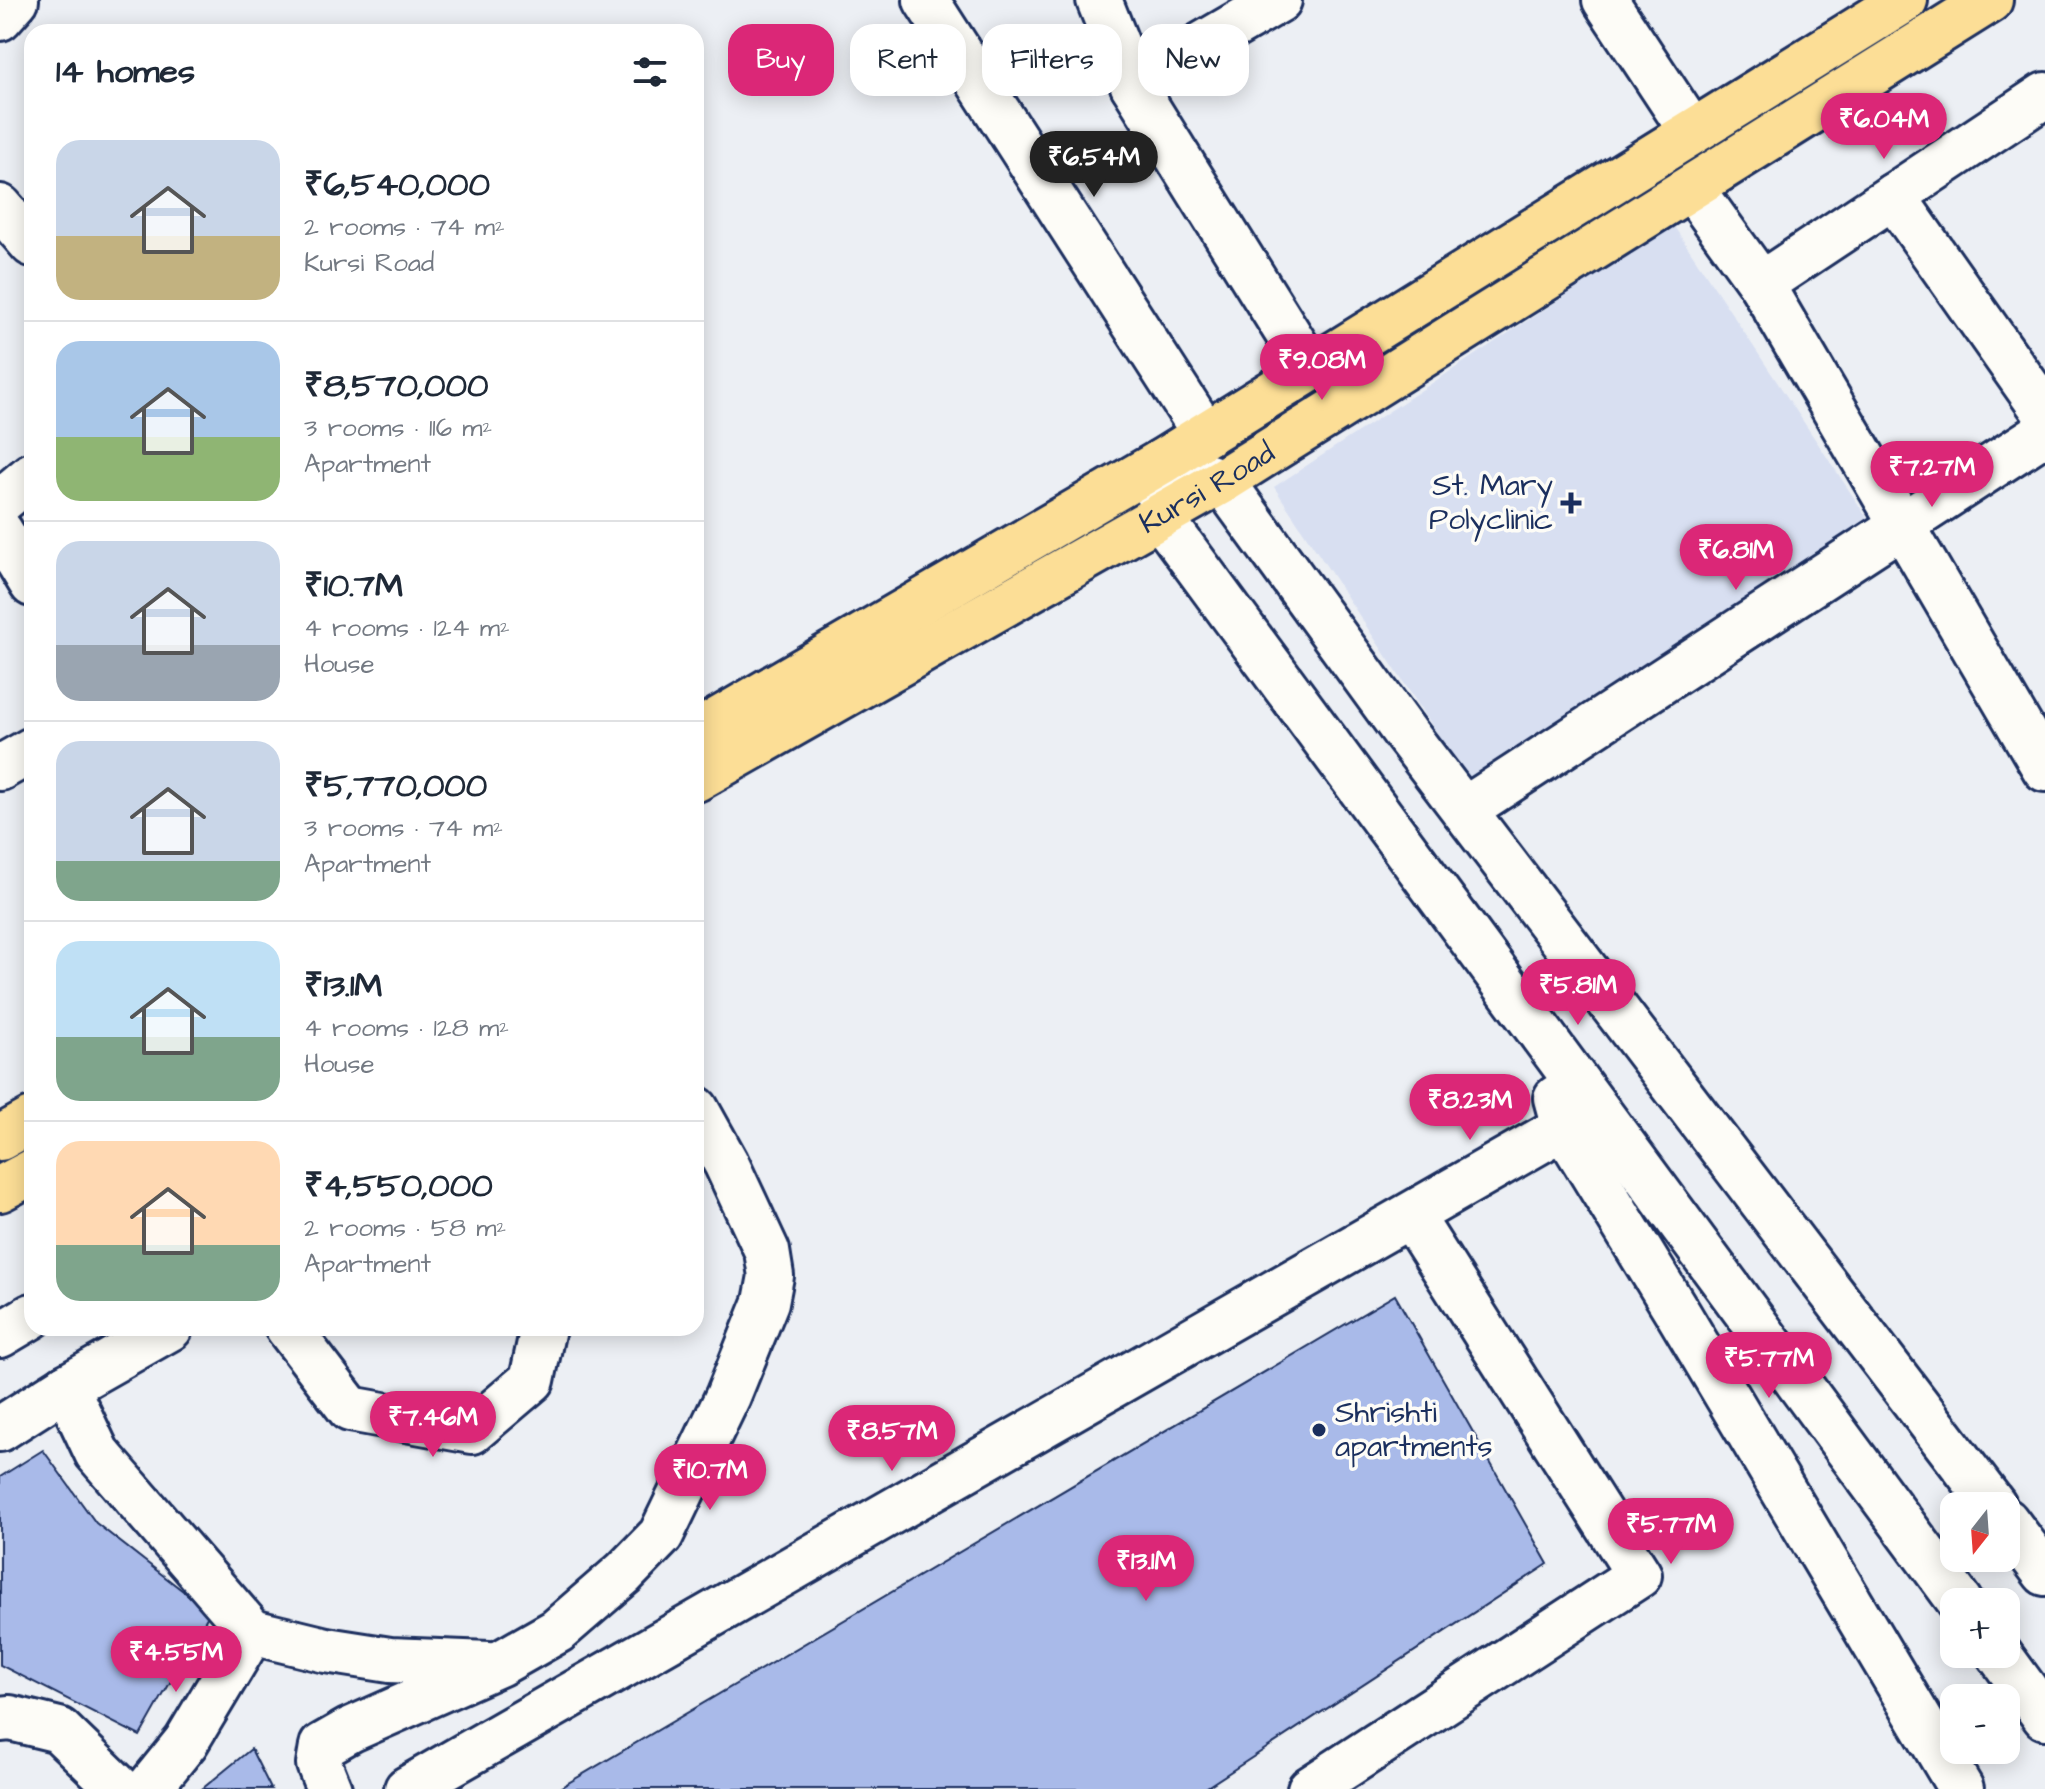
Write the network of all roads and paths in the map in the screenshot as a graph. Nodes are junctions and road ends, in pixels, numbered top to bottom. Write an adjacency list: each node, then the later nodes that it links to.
1 (16, 0): 8 (street)
2 (926, 0): 20 (street)
3 (1099, 0): 9 (street)
4 (1279, 0): 9 (street)
5 (1605, 0): 11 (street)
6 (1905, 0): 11 (main road, Kursi Road)
7 (1990, 0): 12 (main road, Kursi Road)
8 (0, 18)
9 (1133, 85): 17 (street)
10 (2045, 95): 13 (street)
11 (1692, 132): 17 (main road, Kursi Road)
12 (1692, 188): 16 (street); 22 (main road, Kursi Road)
13 (1893, 196): 16 (street); 18 (street)
14 (0, 207): 15 (street)
15 (24, 235)
16 (1761, 284): 26 (street)
17 (1310, 369): 20 (main road, Kursi Road)
18 (2045, 412)
19 (2045, 432): 26 (street)
20 (1205, 434): 21 (main road, Kursi Road)
21 (1161, 462): 22 (street); 25 (street); 29 (main road, Kursi Road)
22 (1222, 481): 25 (main road, Kursi Road); 34 (street)
23 (24, 482): 24 (street)
24 (0, 502)
25 (1159, 515): 29 (main road, Kursi Road); 35 (street)
26 (1902, 525): 33 (street); 34 (street)
27 (0, 531): 28 (street)
28 (24, 571)
29 (721, 734): 31 (main road, Kursi Road)
30 (24, 754): 32 (street)
31 (704, 765)
32 (0, 768)
33 (2045, 769)
34 (1464, 810): 50 (street)
35 (1537, 1028): 38 (street); 53 (street)
36 (704, 1123): 55 (street)
37 (24, 1124): 39 (main road)
38 (1564, 1127): 42 (street); 64 (street)
39 (0, 1138)
40 (24, 1176): 41 (main road)
41 (0, 1189)
42 (1411, 1216): 62 (street); 63 (street)
43 (24, 1321): 44 (street)
44 (0, 1335)
45 (156, 1336): 48 (street)
46 (294, 1336): 47 (street)
47 (541, 1336)
48 (66, 1387): 49 (street); 54 (street)
49 (0, 1429)
50 (1983, 1492)
51 (2020, 1540): 52 (street)
52 (2045, 1573)
53 (1950, 1588)
54 (252, 1632): 55 (street); 60 (street)
55 (499, 1664): 61 (street)
56 (2009, 1668): 57 (street)
57 (2045, 1717)
58 (0, 1719): 59 (street)
59 (120, 1789)
60 (148, 1789)
61 (329, 1789)
62 (407, 1789)
63 (1310, 1789)
64 (1961, 1789)

